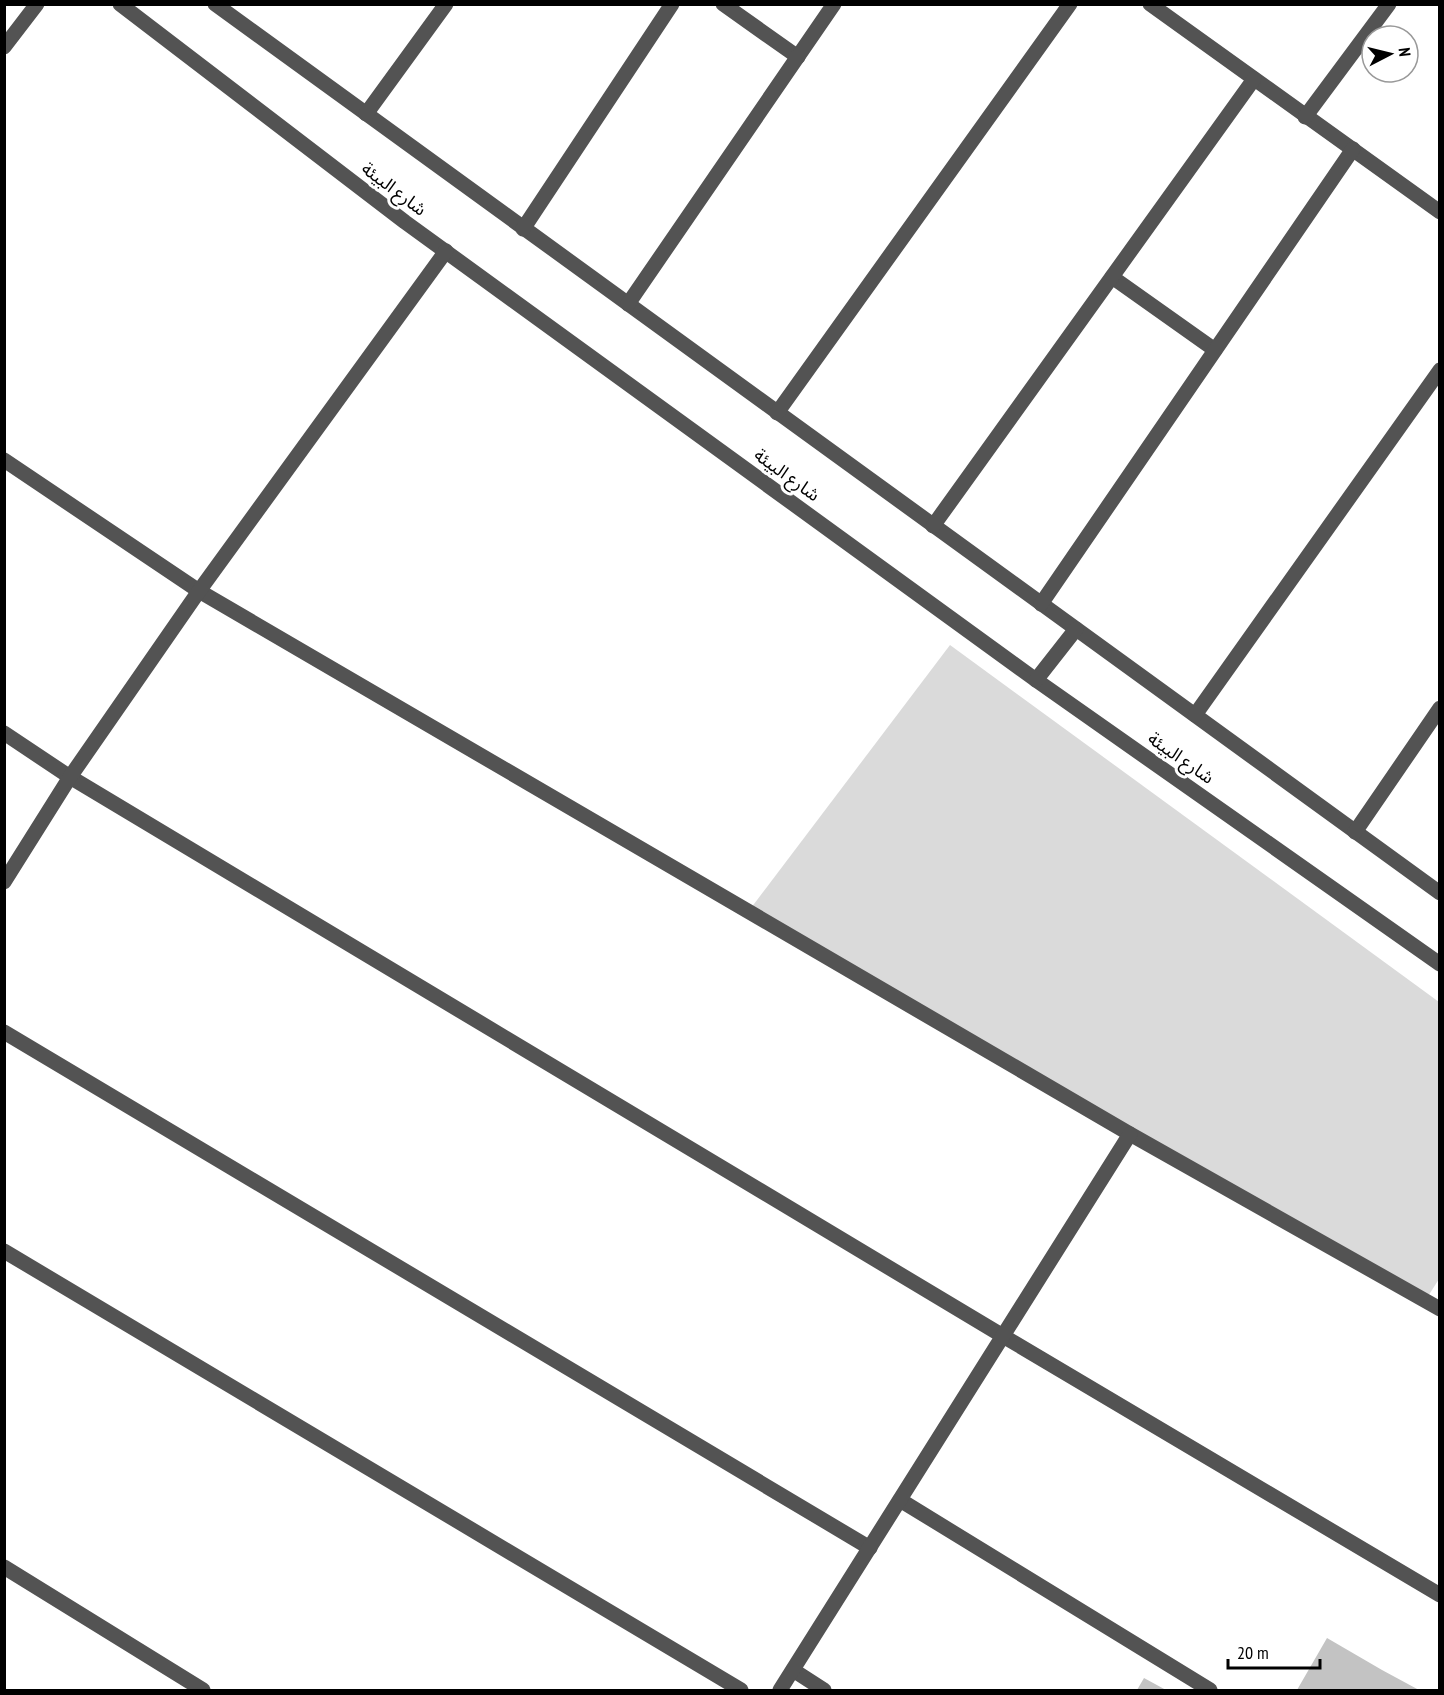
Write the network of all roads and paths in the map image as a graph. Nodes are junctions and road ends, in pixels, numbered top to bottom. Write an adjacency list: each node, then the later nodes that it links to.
1 (37, 4): 11 (street)
2 (120, 4): 19 (street, شارع البيئة)
3 (215, 4): 14 (street)
4 (446, 4): 14 (street)
5 (672, 4): 18 (street)
6 (723, 4): 12 (street)
7 (834, 4): 12 (street)
8 (1070, 4): 24 (street)
9 (1389, 4): 15 (street)
10 (1154, 6): 13 (street)
11 (4, 47)
12 (798, 57): 21 (street)
13 (1254, 79): 15 (street); 20 (street)
14 (366, 114): 18 (street)
15 (1305, 117): 16 (street)
16 (1353, 149): 17 (street); 22 (street)
17 (1440, 212)
18 (524, 229): 21 (street)
19 (446, 251): 27 (street); 30 (street, شارع البيئة)
20 (1112, 277): 22 (street); 26 (street)
21 (628, 304): 24 (street)
22 (1215, 350): 28 (street)
23 (1440, 370): 32 (street)
24 (777, 413): 26 (street)
25 (4, 460): 27 (street)
26 (933, 526): 28 (street)
27 (199, 591): 34 (street); 40 (street)
28 (1041, 604): 29 (street)
29 (1076, 629): 30 (street); 32 (street)
30 (1036, 680): 38 (street, شارع البيئة)
31 (1440, 708): 35 (street)
32 (1195, 716): 35 (street)
33 (4, 733): 34 (street)
34 (70, 777): 36 (street); 43 (street)
35 (1355, 832): 37 (street)
36 (4, 882)
37 (1440, 893)
38 (1440, 964)
39 (4, 1032): 45 (street)
40 (1130, 1134): 42 (street); 43 (street)
41 (4, 1251): 50 (street)
42 (1440, 1309)
43 (1003, 1336): 44 (street); 47 (street)
44 (900, 1500): 45 (street); 53 (street)
45 (870, 1548): 48 (street)
46 (4, 1567): 49 (street)
47 (1440, 1595)
48 (793, 1670): 51 (street); 52 (street)
49 (203, 1690)
50 (741, 1690)
51 (780, 1690)
52 (824, 1690)
53 (1210, 1690)

